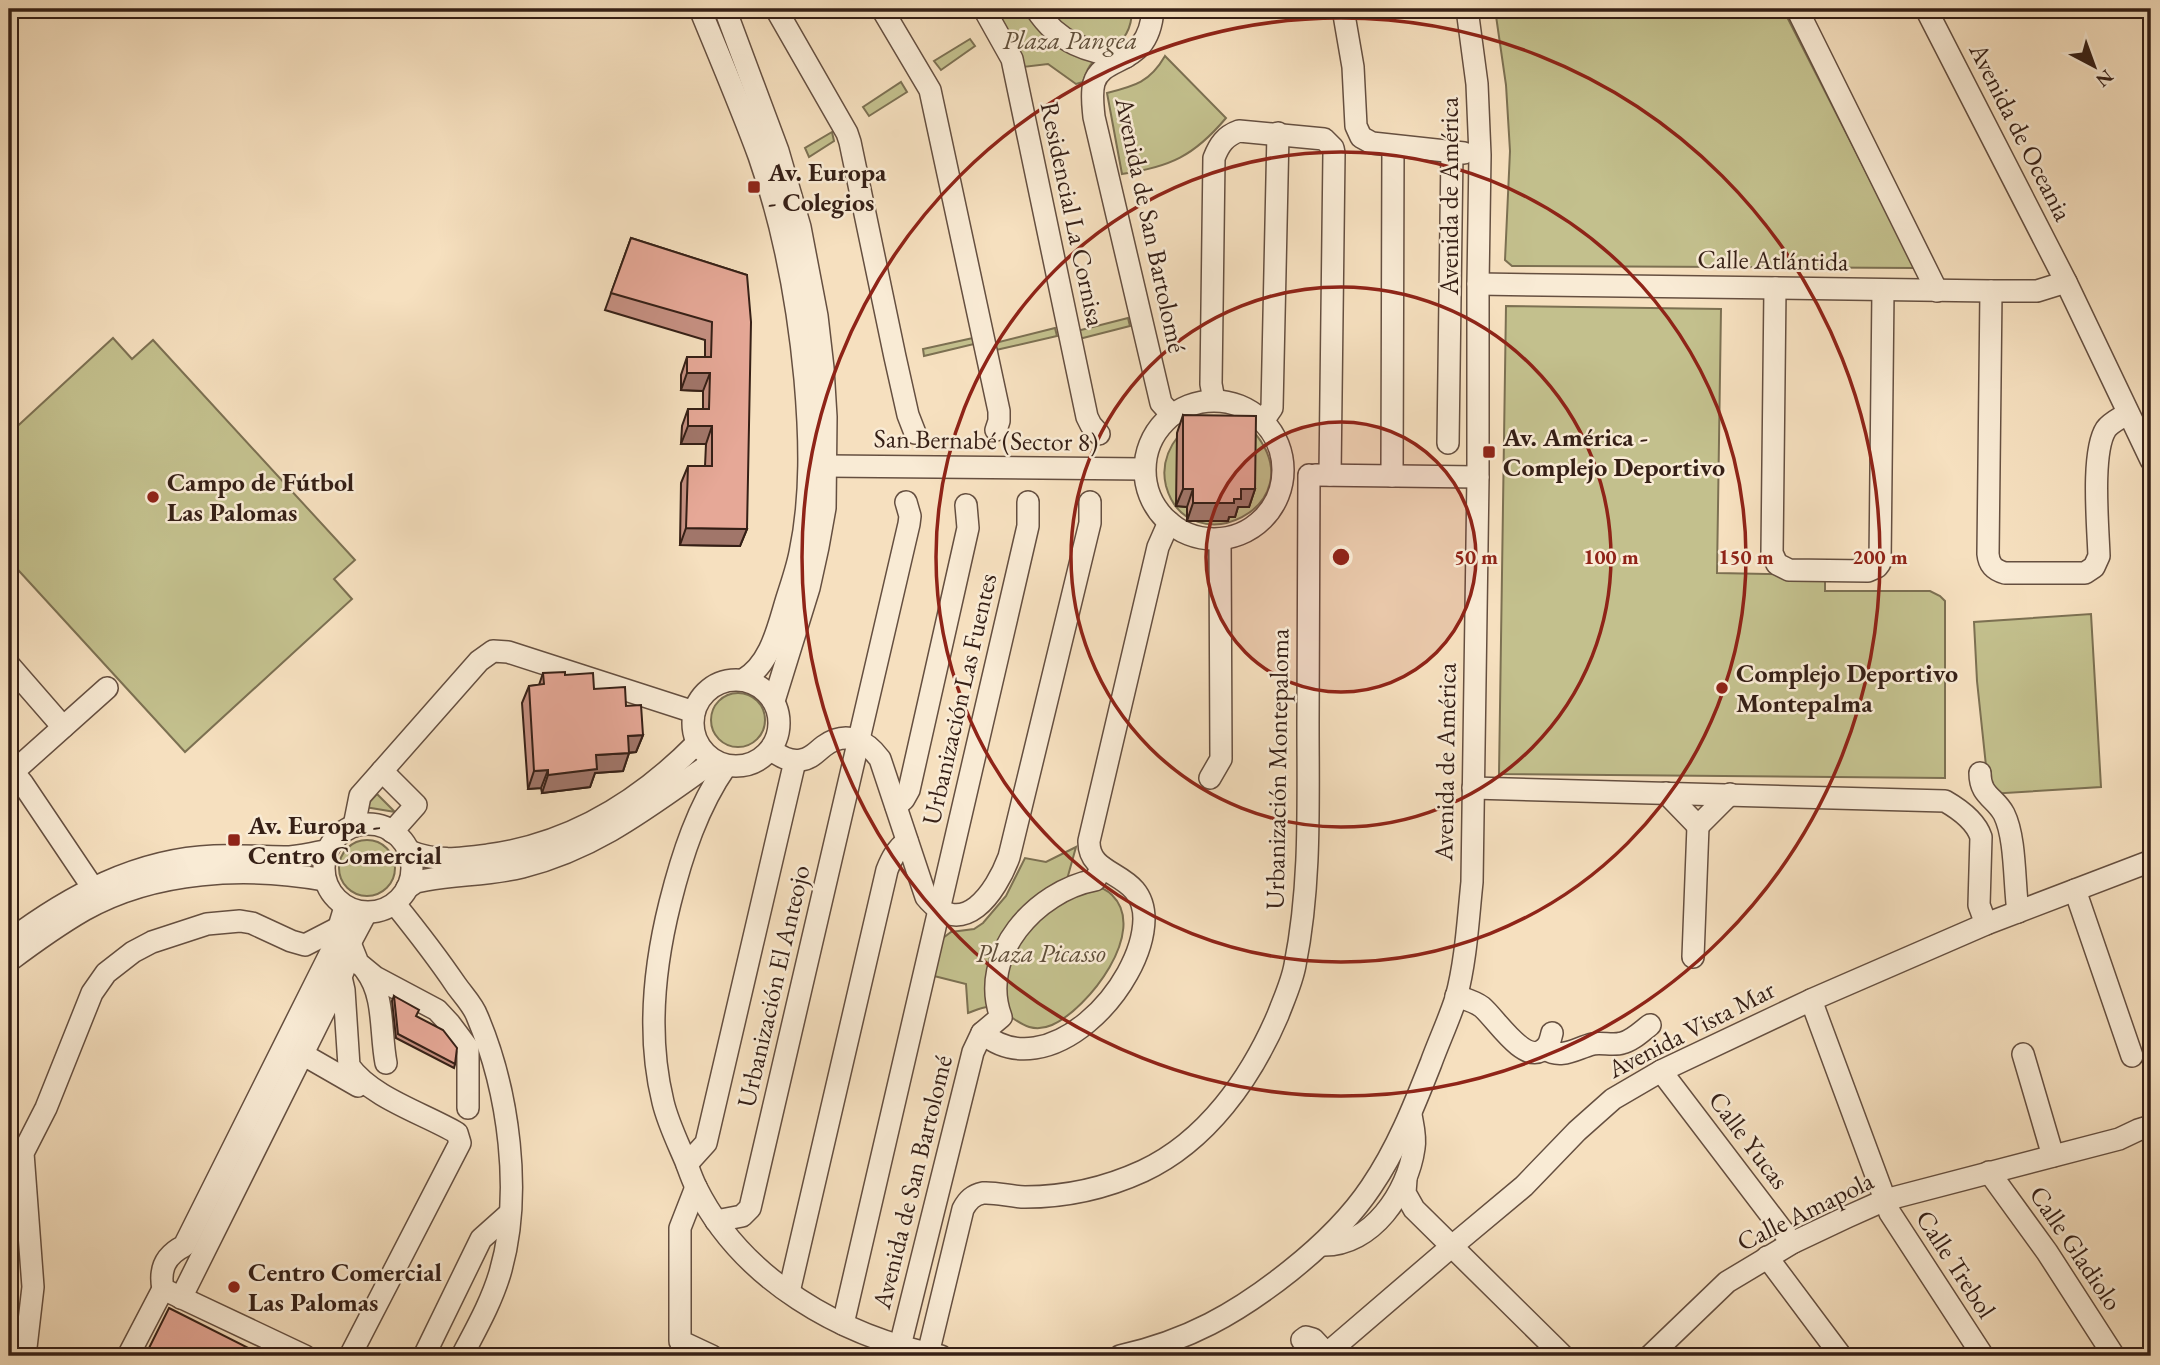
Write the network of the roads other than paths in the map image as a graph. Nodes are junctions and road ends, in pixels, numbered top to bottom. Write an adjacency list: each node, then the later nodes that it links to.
1 (700, 9): 46 (street)
2 (724, 9): 33 (street)
3 (776, 9): 28 (street)
4 (882, 9): 27 (street)
5 (984, 9): 29 (street, Residencial La Cornisa)
6 (1036, 9): 12 (street, Avenida de San Bartolomé)
7 (1153, 9): 12 (street, Avenida de San Bartolomé)
8 (1343, 9): 14 (street)
9 (1467, 9): 16 (street, Avenida de América)
10 (1797, 9): 21 (street)
11 (1926, 9): 17 (street, Avenida de Oceania)
12 (1126, 57): 25 (street, Avenida de San Bartolomé)
13 (1278, 133): 23 (street); 26 (street); 35 (street)
14 (1393, 146): 15 (street); 36 (street)
15 (1452, 152): 16 (street); 31 (street)
16 (1480, 155): 18 (street, Avenida de América)
17 (2066, 282): 22 (street, Calle Atlántida); 24 (street, Avenida de Oceania)
18 (1478, 284): 19 (street, Calle Atlántida); 37 (street, Avenida de América)
19 (1775, 288): 20 (street, Calle Atlántida); 20 (street)
20 (1883, 290): 21 (street, Calle Atlántida)
21 (1937, 291): 22 (street, Calle Atlántida)
22 (1991, 291): 24 (street)
23 (1214, 400): 25 (street); 26 (street)
24 (2128, 413): 32 (street, Avenida de Oceania)
25 (1172, 415): 34 (street)
26 (1263, 421): 30 (street)
27 (996, 430)
28 (915, 433)
29 (1099, 434)
30 (1278, 443): 35 (street); 42 (street)
31 (1448, 443)
32 (2151, 460)
33 (826, 466): 34 (street, San Bernabé (Sector 8)); 48 (street)
34 (1144, 470): 43 (street)
35 (1320, 475): 36 (street); 42 (street); 123 (street, Urbanización Montepaloma)
36 (1392, 476): 37 (street)
37 (1478, 477): 60 (street, Avenida de América)
38 (906, 502): 51 (street)
39 (1028, 502): 79 (street, Urbanización Las Fuentes)
40 (1090, 502): 79 (street)
41 (965, 505): 64 (street, Urbanización Las Fuentes)
42 (1271, 508): 44 (street)
43 (1168, 522): 44 (street); 73 (street)
44 (1220, 539): 58 (street)
45 (9, 665): 50 (street)
46 (744, 680): 48 (street); 49 (street)
47 (107, 688): 50 (street)
48 (774, 701): 53 (street)
49 (694, 712): 52 (street); 56 (street)
50 (64, 727): 59 (street)
51 (859, 740): 54 (street); 64 (street); 114 (street, Urbanización El Anteojo)
52 (697, 743): 55 (street); 70 (street)
53 (771, 750): 54 (street); 55 (street)
54 (795, 761): 105 (street, Urbanización El Anteojo)
55 (720, 763): 62 (street); 67 (street)
56 (382, 771): 65 (street); 68 (street)
57 (1980, 773): 80 (street)
58 (1210, 778)
59 (13, 780): 75 (street)
60 (1473, 788): 61 (street); 89 (street, Avenida de América)
61 (1665, 793): 63 (street); 66 (street)
62 (667, 794): 67 (street); 77 (street)
63 (1730, 794): 66 (street); 82 (street)
64 (896, 806): 69 (street)
65 (354, 826): 68 (street); 71 (street)
66 (1698, 826): 85 (street)
67 (694, 829): 105 (street)
68 (392, 832): 70 (street)
69 (907, 841): 79 (street); 119 (street)
70 (408, 850): 77 (street)
71 (326, 851): 74 (street); 75 (street)
72 (2151, 861): 76 (street, Avenida Vista Mar)
73 (1102, 867): 92 (street, Avenida de San Bartolomé); 92 (street, Avenida de San Bartolomé)
74 (324, 880): 78 (street); 86 (street)
75 (93, 888): 84 (street)
76 (2075, 890): 80 (street, Avenida Vista Mar); 95 (street)
77 (401, 896): 81 (street); 113 (street)
78 (345, 907): 81 (street); 83 (street)
79 (939, 908): 121 (street)
80 (2018, 912): 82 (street, Avenida Vista Mar)
81 (366, 913): 83 (street)
82 (1986, 924): 90 (street, Avenida Vista Mar)
83 (344, 936): 87 (street); 88 (street); 98 (street); 126 (street)
84 (9, 941)
85 (1693, 957)
86 (9, 961)
87 (364, 968): 96 (street); 101 (street)
88 (341, 977): 93 (street); 99 (street)
89 (1456, 996): 91 (street); 102 (street, Avenida de América)
90 (1811, 1000): 97 (street, Avenida Vista Mar); 110 (street, Calle Trebol)
91 (1650, 1025)
92 (982, 1032): 123 (street, Avenida de San Bartolomé)
93 (304, 1055): 99 (street); 100 (street)
94 (2023, 1055): 104 (street)
95 (2132, 1056)
96 (386, 1063)
97 (1661, 1071): 115 (street, Calle Yucas); 117 (street, Avenida Vista Mar)
98 (266, 1081): 100 (street); 109 (street)
99 (373, 1090): 129 (street)
100 (286, 1091): 109 (street)
101 (468, 1108)
102 (1411, 1115): 107 (street); 116 (street, Avenida de América)
103 (2151, 1126): 104 (street, Calle Amapola)
104 (2053, 1156): 106 (street, Calle Amapola)
105 (687, 1164): 108 (street)
106 (1989, 1172): 110 (street, Calle Amapola); 137 (street, Calle Gladiolo)
107 (1406, 1179): 111 (street); 112 (street)
108 (696, 1187): 114 (street); 132 (street)
109 (222, 1195): 120 (street); 120 (street)
110 (1885, 1200): 115 (street, Calle Amapola); 136 (street, Calle Trebol)
111 (1414, 1209): 112 (street); 117 (street)
112 (1386, 1210): 116 (street)
113 (509, 1214): 130 (street); 131 (street)
114 (716, 1221): 119 (street)
115 (1792, 1242): 118 (street, Calle Amapola)
116 (1323, 1245): 133 (street, Avenida de América)
117 (1451, 1247): 125 (street, Avenida Vista Mar); 134 (street)
118 (1767, 1257): 124 (street, Calle Amapola); 135 (street)
119 (789, 1292): 121 (street)
120 (172, 1294): 127 (street); 128 (street)
121 (843, 1324): 123 (street)
122 (1302, 1340): 125 (street)
123 (921, 1353)
124 (1657, 1354)
125 (1325, 1355)
126 (25, 1356)
127 (128, 1356)
128 (305, 1356)
129 (350, 1356)
130 (424, 1356)
131 (462, 1356)
132 (712, 1356)
133 (1120, 1356)
134 (1563, 1356)
135 (1841, 1356)
136 (1983, 1356)
137 (2114, 1356)

